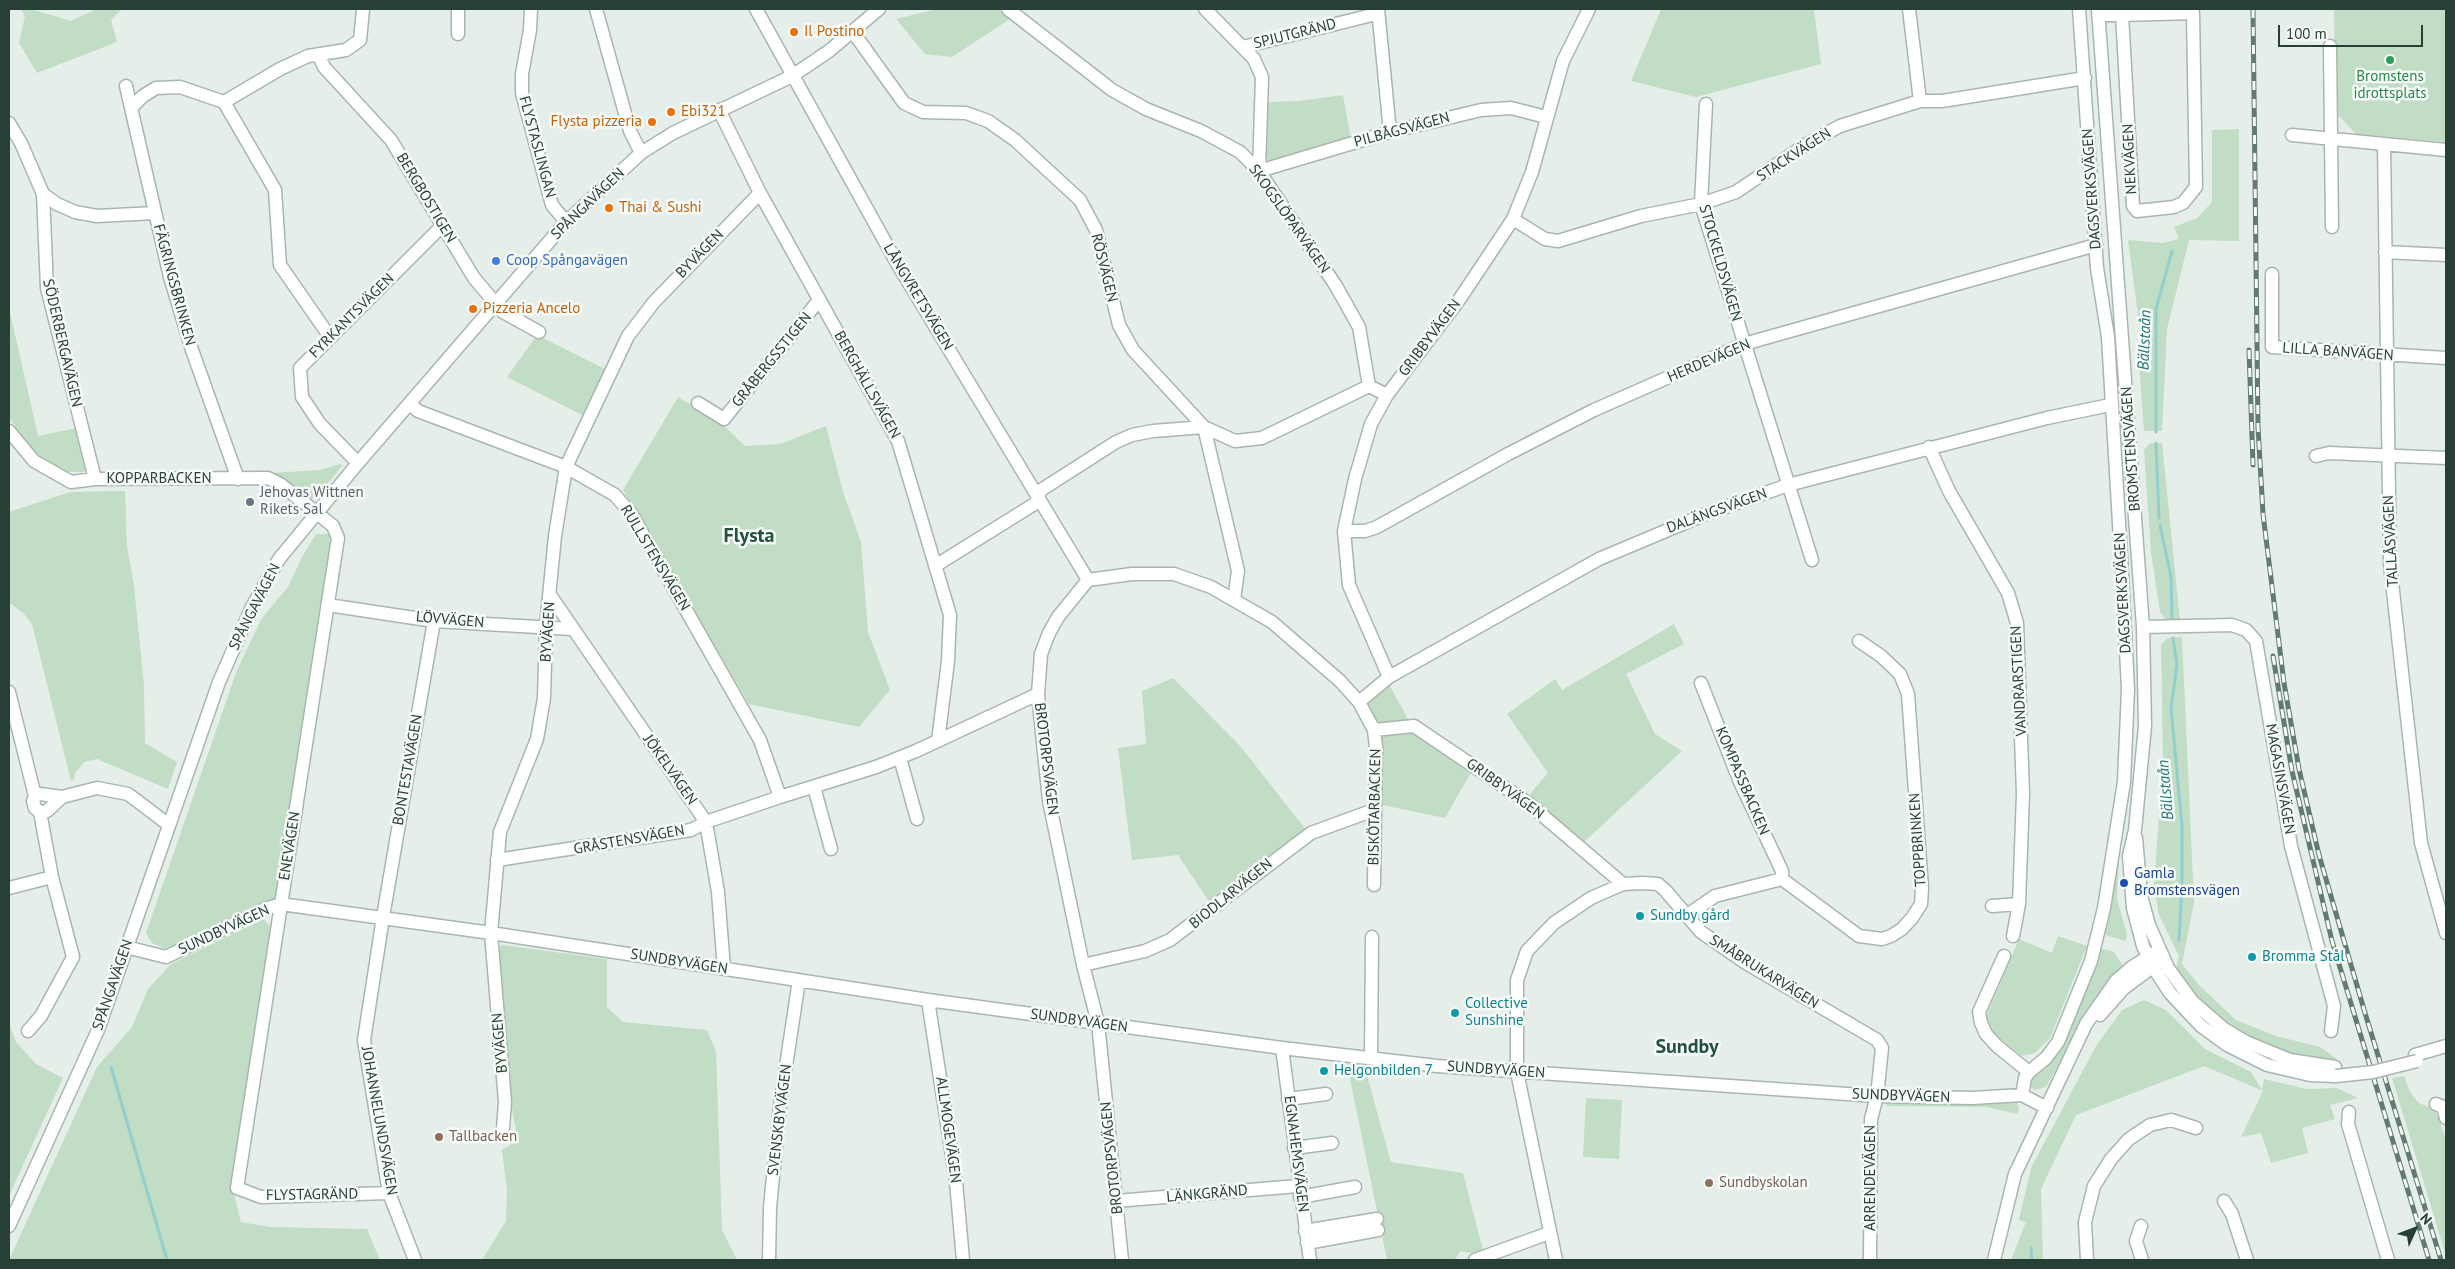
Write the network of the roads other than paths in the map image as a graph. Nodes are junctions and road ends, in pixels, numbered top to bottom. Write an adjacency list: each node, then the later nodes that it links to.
1 (362, 9): 20 (street)
2 (458, 9): 17 (street)
3 (530, 9): 43 (street, FLYSTASLINGAN)
4 (596, 9): 36 (street)
5 (756, 9): 21 (street, LÅNGVRETSVÄGEN)
6 (879, 9): 16 (street, SPÅNGAVÄGEN)
7 (1008, 9): 37 (street, SKOGSLÖPARVÄGEN)
8 (1205, 9): 19 (street)
9 (1589, 9): 29 (street, GRIBBYVÄGEN)
10 (1909, 9): 24 (street)
11 (2079, 9): 22 (street, DAGSVERKSVÄGEN)
12 (1377, 11): 19 (street, SPJUTGRÄND); 31 (street)
13 (2194, 11): 15 (street, NEKVÄGEN); 15 (street, NEKVÄGEN)
14 (2098, 12): 15 (street, NEKVÄGEN); 84 (street, BROMSTENSVÄGEN)
15 (2121, 12)
16 (853, 32): 21 (street, SPÅNGAVÄGEN); 62 (street, RÖSVÄGEN)
17 (458, 34)
18 (2330, 46): 33 (street)
19 (1243, 48): 37 (street)
20 (319, 56): 25 (street); 44 (street, BERGBOSTIGEN)
21 (792, 76): 28 (street, SPÅNGAVÄGEN); 73 (street, LÅNGVRETSVÄGEN)
22 (2085, 78): 24 (street, STACKVÄGEN); 46 (street, DAGSVERKSVÄGEN)
23 (126, 86): 27 (street, FÄGRINGSBRINKEN)
24 (1920, 100): 40 (street, STACKVÄGEN)
25 (224, 102): 27 (street); 53 (street)
26 (1706, 104): 40 (street, STOCKELDSVÄGEN)
27 (131, 108): 41 (street, FÄGRINGSBRINKEN)
28 (719, 110): 36 (street, SPÅNGAVÄGEN); 38 (street, BERGHÄLLSVÄGEN)
29 (1546, 117): 31 (street, PILBÅGSVÄGEN); 42 (street, GRIBBYVÄGEN)
30 (9, 123): 39 (street, SÖDERBERGAVÄGEN)
31 (1390, 132): 37 (street, PILBÅGSVÄGEN)
32 (2292, 135): 33 (street)
33 (2330, 138): 34 (street); 45 (street)
34 (2384, 144): 35 (street); 47 (street, TALLÅSVÄGEN)
35 (2446, 150)
36 (641, 154): 43 (street, SPÅNGAVÄGEN)
37 (1259, 171): 57 (street, SKOGSLÖPARVÄGEN)
38 (760, 193): 50 (street, BERGHÄLLSVÄGEN); 69 (street, BYVÄGEN)
39 (43, 194): 41 (street); 70 (street, SÖDERBERGAVÄGEN)
40 (1701, 204): 42 (street, STACKVÄGEN); 54 (street, STOCKELDSVÄGEN)
41 (155, 213): 71 (street, FÄGRINGSBRINKEN)
42 (1513, 219): 58 (street, GRIBBYVÄGEN)
43 (566, 222): 51 (street, SPÅNGAVÄGEN)
44 (443, 225): 51 (street, BERGBOSTIGEN); 53 (street, FYRKANTSVÄGEN)
45 (2332, 227)
46 (2096, 245): 54 (street, HERDEVÄGEN); 61 (street, DAGSVERKSVÄGEN)
47 (2385, 252): 48 (street); 55 (street, TALLÅSVÄGEN)
48 (2446, 255)
49 (2272, 274): 55 (street, LILLA BANVÄGEN)
50 (819, 300): 59 (street, GRÅBERGSSTIGEN); 77 (street, BERGHÄLLSVÄGEN)
51 (496, 304): 52 (street, BERGBOSTIGEN); 60 (street, SPÅNGAVÄGEN)
52 (539, 332)
53 (330, 337): 68 (street, FYRKANTSVÄGEN)
54 (1744, 344): 72 (street, STOCKELDSVÄGEN); 75 (street, HERDEVÄGEN)
55 (2385, 356): 56 (street, LILLA BANVÄGEN); 66 (street, TALLÅSVÄGEN)
56 (2446, 358)
57 (1369, 386): 58 (street); 62 (street)
58 (1387, 395): 75 (street, GRIBBYVÄGEN)
59 (698, 402)
60 (410, 404): 68 (street, SPÅNGAVÄGEN); 69 (street, RULLSTENSVÄGEN)
61 (2110, 405): 64 (street, DALÄNGSVÄGEN); 137 (street, DAGSVERKSVÄGEN)
62 (1204, 427): 73 (street); 80 (street, RÖSVÄGEN)
63 (9, 431): 70 (street, KOPPARBACKEN)
64 (1930, 447): 72 (street, DALÄNGSVÄGEN); 113 (street, VANDRARSTIGEN)
65 (2316, 456): 66 (street)
66 (2388, 456): 67 (street); 118 (street, TALLÅSVÄGEN)
67 (2446, 458)
68 (358, 463): 74 (street, SPÅNGAVÄGEN)
69 (566, 467): 79 (street, BYVÄGEN); 99 (street, RULLSTENSVÄGEN)
70 (95, 479): 71 (street, KOPPARBACKEN)
71 (238, 479): 74 (street, KOPPARBACKEN)
72 (1788, 485): 76 (street, STOCKELDSVÄGEN); 87 (street, DALÄNGSVÄGEN)
73 (1039, 497): 77 (street); 78 (street, LÅNGVRETSVÄGEN)
74 (317, 512): 81 (street, ENEVÄGEN); 104 (street, SPÅNGAVÄGEN)
75 (1344, 531): 87 (street, GRIBBYVÄGEN)
76 (1812, 560)
77 (935, 566): 94 (street, BERGHÄLLSVÄGEN)
78 (1088, 580): 80 (street); 90 (street, BROTORPSVÄGEN)
79 (550, 595): 83 (street, BYVÄGEN); 85 (street, JÖKELVÄGEN)
80 (1234, 600): 91 (street)
81 (328, 604): 82 (street, LÖVVÄGEN); 112 (street, ENEVÄGEN)
82 (434, 621): 83 (street, LÖVVÄGEN); 116 (street, BONTESTAVÄGEN)
83 (546, 627): 85 (street, LÖVVÄGEN); 106 (street, BYVÄGEN)
84 (2143, 627): 123 (street, BROMSTENSVÄGEN); 129 (street, MAGASINSVÄGEN)
85 (572, 629): 103 (street, JÖKELVÄGEN)
86 (1859, 641): 108 (street, TOPPBRINKEN)
87 (1390, 677): 91 (street, DALÄNGSVÄGEN)
88 (1701, 683): 108 (street, KOMPASSBACKEN)
89 (9, 692): 93 (street)
90 (1038, 694): 94 (street, GRÅSTENSVÄGEN); 124 (street, BROTORPSVÄGEN)
91 (1359, 702): 92 (street, BISKÖTARBACKEN)
92 (1374, 730): 100 (street, BISKÖTARBACKEN); 109 (street, GRIBBYVÄGEN)
93 (13, 732): 97 (street)
94 (938, 741): 95 (street, GRÅSTENSVÄGEN)
95 (900, 758): 96 (street, GRÅSTENSVÄGEN); 102 (street)
96 (814, 787): 99 (street, GRÅSTENSVÄGEN); 105 (street)
97 (35, 796): 98 (street); 101 (street)
98 (62, 797): 101 (street); 104 (street)
99 (780, 797): 103 (street, GRÅSTENSVÄGEN)
100 (1374, 810): 110 (street, BISKÖTARBACKEN); 124 (street, BIODLARVÄGEN)
101 (40, 812): 107 (street)
102 (917, 819)
103 (706, 822): 106 (street, GRÅSTENSVÄGEN); 125 (street, JÖKELVÄGEN)
104 (169, 824): 121 (street, SPÅNGAVÄGEN)
105 (830, 849)
106 (498, 860): 117 (street, BYVÄGEN)
107 (52, 877): 111 (street); 130 (street)
108 (1782, 879): 115 (street)
109 (1623, 884): 115 (street, SMÅBRUKARVÄGEN); 136 (street, SMÅBRUKARVÄGEN)
110 (1374, 885)
111 (9, 888)
112 (281, 904): 116 (street, SUNDBYVÄGEN); 121 (street, SUNDBYVÄGEN); 151 (street, ENEVÄGEN)
113 (2019, 904): 114 (street); 119 (street, VANDRARSTIGEN)
114 (1992, 906)
115 (1686, 916): 140 (street, SMÅBRUKARVÄGEN)
116 (382, 919): 117 (street, SUNDBYVÄGEN); 153 (street, JOHANNELUNDSVÄGEN)
117 (491, 933): 125 (street, SUNDBYVÄGEN); 146 (street, BYVÄGEN)
118 (2446, 933)
119 (2013, 936)
120 (1372, 937): 134 (street)
121 (126, 947): 157 (street, SPÅNGAVÄGEN)
122 (2004, 956): 137 (street)
123 (2156, 958): 135 (street, BROMSTENSVÄGEN); 143 (street)
124 (1082, 965): 128 (street, BROTORPSVÄGEN)
125 (724, 969): 126 (street, SUNDBYVÄGEN)
126 (799, 980): 127 (street, SUNDBYVÄGEN); 162 (street, SVENSKBYVÄGEN)
127 (928, 1000): 128 (street, SUNDBYVÄGEN); 163 (street, ALLMOGEVÄGEN)
128 (1098, 1023): 132 (street, SUNDBYVÄGEN); 154 (street, BROTORPSVÄGEN)
129 (2331, 1031)
130 (28, 1032)
131 (2446, 1046): 135 (street, BROMSTENSVÄGEN)
132 (1282, 1048): 134 (street, SUNDBYVÄGEN); 141 (street, EGNAHEMSVÄGEN)
133 (2446, 1054): 135 (street, BROMSTENSVÄGEN)
134 (1371, 1058): 136 (street, SUNDBYVÄGEN)
135 (2416, 1058)
136 (1517, 1072): 140 (street, SUNDBYVÄGEN); 159 (street, SMÅBRUKARVÄGEN)
137 (2029, 1072): 139 (street)
138 (1326, 1094): 141 (street)
139 (2022, 1095): 140 (street, SUNDBYVÄGEN); 143 (street)
140 (1877, 1096): 168 (street, ARRENDEVÄGEN)
141 (1288, 1099): 149 (street, EGNAHEMSVÄGEN)
142 (2436, 1104): 145 (street)
143 (2047, 1108): 169 (street)
144 (2349, 1112): 173 (street)
145 (2446, 1118)
146 (503, 1128)
147 (2196, 1128): 170 (street)
148 (1332, 1143): 149 (street)
149 (1294, 1148): 152 (street, EGNAHEMSVÄGEN)
150 (1355, 1187): 152 (street, LÄNKGRÄND)
151 (237, 1188): 153 (street, FLYSTAGRÄND)
152 (1299, 1192): 154 (street, LÄNKGRÄND); 160 (street, EGNAHEMSVÄGEN)
153 (389, 1193): 161 (street, JOHANNELUNDSVÄGEN)
154 (1116, 1201): 164 (street, BROTORPSVÄGEN)
155 (2224, 1201): 172 (street)
156 (1378, 1225): 160 (street)
157 (9, 1226)
158 (2141, 1226): 171 (street)
159 (1549, 1233): 166 (street); 167 (street, SMÅBRUKARVÄGEN)
160 (1306, 1237): 165 (street, EGNAHEMSVÄGEN)
161 (415, 1260)
162 (769, 1260)
163 (963, 1260)
164 (1122, 1260)
165 (1310, 1260)
166 (1475, 1260)
167 (1556, 1260)
168 (1870, 1260)
169 (1994, 1260)
170 (2087, 1260)
171 (2142, 1260)
172 (2247, 1260)
173 (2388, 1260)

